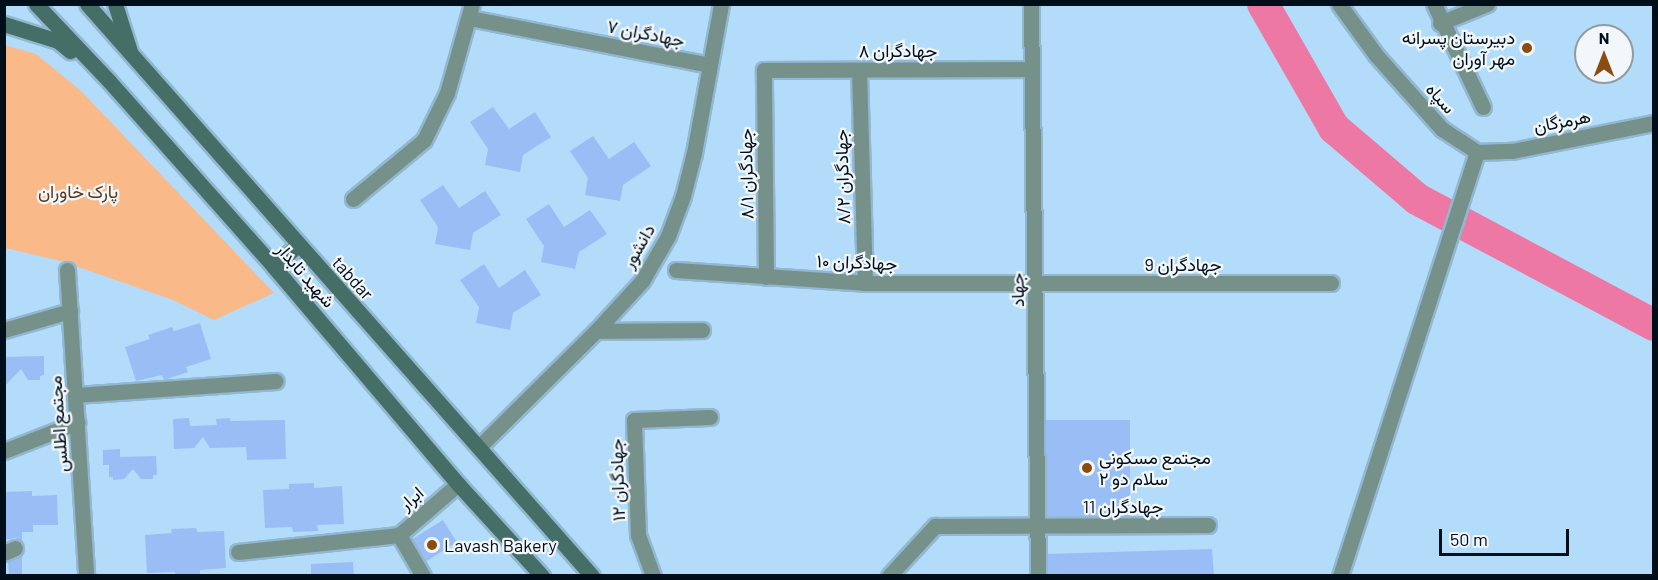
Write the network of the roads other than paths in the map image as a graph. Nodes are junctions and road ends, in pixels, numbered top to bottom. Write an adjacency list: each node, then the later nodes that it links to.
1 (36, 4): 17 (main road, شهید تابدار)
2 (87, 4): 12 (main road, tabdar)
3 (115, 4): 12 (main road)
4 (720, 4): 13 (street, دانشور)
5 (1031, 4): 14 (street, جهاد)
6 (1339, 4): 20 (street, سپاه)
7 (1434, 4): 10 (street)
8 (1487, 4): 10 (street)
9 (471, 11): 13 (street, جهادگران ۷); 21 (street)
10 (1440, 23): 18 (street)
11 (4, 24): 17 (main road)
12 (132, 59): 22 (main road, tabdar)
13 (709, 65): 33 (street, دانشور)
14 (1032, 69): 16 (street, جهادگران ۸); 29 (street, جهاد)
15 (764, 70): 16 (street, جهادگران ۸); 26 (street, جهادگران ۸/۱)
16 (859, 70): 27 (street, جهادگران ۸/۲)
17 (109, 81): 23 (main road, شهید تابدار)
18 (1483, 107)
19 (1653, 123): 20 (street, هرمزگان)
20 (1477, 152): 52 (street)
21 (353, 199)
22 (298, 245): 23 (main road); 38 (main road, tabdar)
23 (274, 267): 40 (main road, شهید تابدار)
24 (67, 270): 30 (street, مجتمع اطلس)
25 (676, 270): 26 (street, جهادگران ۱۰)
26 (766, 276): 27 (street, جهادگران ۱۰)
27 (865, 283): 29 (street, جهادگران ۱۰)
28 (1331, 283): 29 (street, جهادگران 9)
29 (1036, 284): 41 (street, جهاد)
30 (70, 311): 31 (street); 35 (street, مجتمع اطلس)
31 (4, 330)
32 (702, 330): 33 (street)
33 (596, 331): 38 (street, دانشور)
34 (276, 381): 35 (street)
35 (75, 395): 37 (street, مجتمع اطلس)
36 (710, 417): 49 (street, جهادگران ۱۲)
37 (78, 422): 39 (street); 45 (street, مجتمع اطلس)
38 (479, 447): 48 (main road, tabdar)
39 (4, 451)
40 (458, 484): 43 (street, ابرار); 47 (main road, شهید تابدار)
41 (1039, 525): 42 (street, جهادگران 11); 50 (street, جهادگران 11); 51 (street, جهاد)
42 (1208, 525)
43 (399, 534): 44 (street); 46 (street, ابرار)
44 (238, 552)
45 (86, 576)
46 (423, 576)
47 (542, 576)
48 (592, 576)
49 (653, 576)
50 (889, 576)
51 (1038, 576)
52 (1340, 576)

